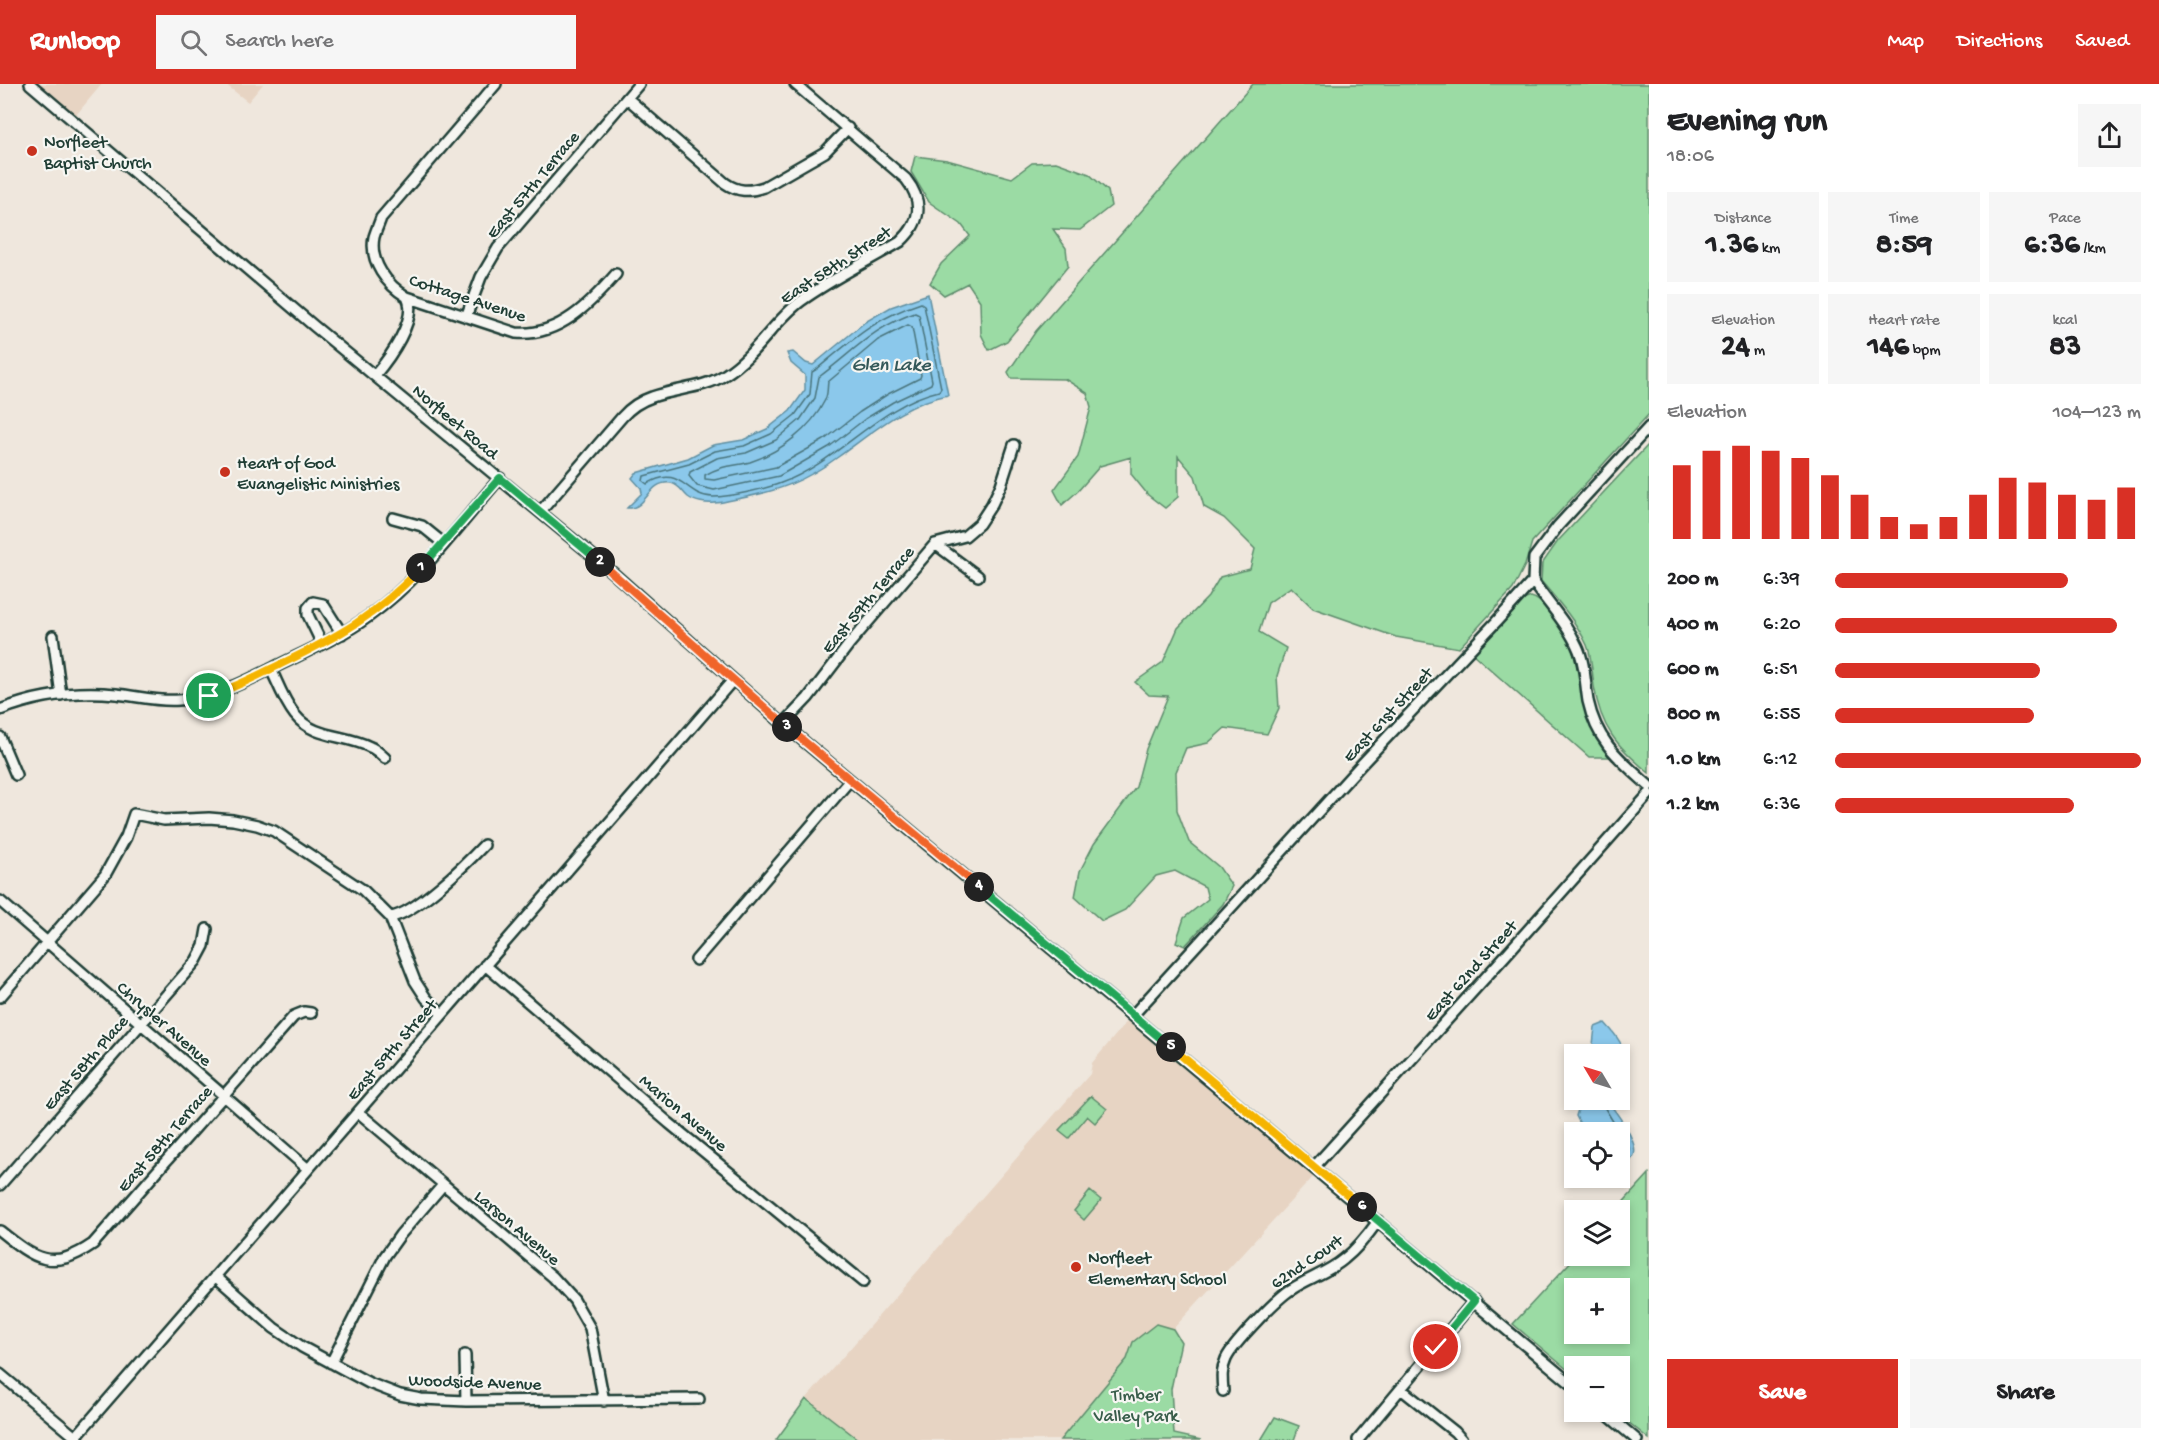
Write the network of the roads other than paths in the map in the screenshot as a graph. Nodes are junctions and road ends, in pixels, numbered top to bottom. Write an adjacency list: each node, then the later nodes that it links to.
1 (30, 84): 10 (street, Norfleet Road)
2 (496, 84): 8 (street, Cottage Avenue)
3 (639, 84): 5 (street, East 57th Terrace)
4 (795, 84): 6 (street)
5 (627, 98): 6 (street); 9 (street, East 57th Terrace)
6 (848, 128): 14 (street, East 58th Street)
7 (616, 274): 9 (street, Cottage Avenue)
8 (407, 297): 9 (street, Cottage Avenue); 10 (street)
9 (466, 317)
10 (375, 375): 13 (street, Norfleet Road)
11 (1649, 427): 19 (street, East 61st Street)
12 (1014, 445): 17 (street, East 59th Terrace)
13 (500, 478): 14 (street, Norfleet Road); 16 (street)
14 (540, 512): 24 (street, Norfleet Road)
15 (393, 518): 16 (street)
16 (443, 543): 20 (street)
17 (935, 544): 18 (street); 27 (street, East 59th Terrace)
18 (978, 576)
19 (1533, 580): 32 (street); 44 (street, East 61st Street)
20 (342, 634): 22 (street); 22 (street)
21 (54, 636): 25 (street)
22 (322, 644): 23 (street)
23 (271, 669): 25 (street); 29 (street)
24 (733, 680): 27 (street, Norfleet Road); 40 (street, East 59th Street)
25 (61, 695): 26 (street)
26 (0, 710)
27 (782, 723): 31 (street, Norfleet Road)
28 (0, 737): 30 (street)
29 (385, 758)
30 (15, 775)
31 (850, 780): 39 (street); 44 (street, Norfleet Road)
32 (1649, 786)
33 (1649, 794): 48 (street, East 62nd Street)
34 (484, 845): 36 (street)
35 (0, 902): 38 (street, Chrysler Avenue)
36 (390, 916): 38 (street); 43 (street)
37 (207, 929): 45 (street, East 58th Place)
38 (47, 942): 41 (street); 45 (street, Chrysler Avenue)
39 (696, 960)
40 (485, 965): 43 (street, East 59th Street); 55 (street, Marion Avenue)
41 (0, 997)
42 (311, 1013): 46 (street, East 58th Terrace)
43 (442, 1014): 47 (street, East 59th Street)
44 (1133, 1015): 48 (street, Norfleet Road)
45 (141, 1024): 46 (street, Chrysler Avenue); 50 (street, East 58th Place)
46 (224, 1096): 49 (street, Chrysler Avenue); 53 (street, East 58th Terrace)
47 (358, 1112): 49 (street, East 59th Street); 51 (street, Larson Avenue)
48 (1314, 1167): 52 (street, Norfleet Road)
49 (308, 1169): 54 (street, East 59th Street)
50 (0, 1185)
51 (443, 1185): 58 (street); 65 (street, Larson Avenue)
52 (1378, 1221): 56 (street, Norfleet Road); 62 (street, 62nd Court)
53 (0, 1231)
54 (215, 1276): 58 (street, Woodside Avenue); 67 (street, East 59th Street)
55 (863, 1282)
56 (1474, 1301): 60 (street, Norfleet Road); 61 (street)
57 (465, 1355): 64 (street)
58 (331, 1363): 64 (street, Woodside Avenue)
59 (0, 1374): 67 (street)
60 (1564, 1378)
61 (1401, 1389): 68 (street); 69 (street)
62 (1223, 1390)
63 (699, 1399): 65 (street, Woodside Avenue)
64 (466, 1401): 65 (street, Woodside Avenue)
65 (604, 1401)
66 (1616, 1422): 70 (street)
67 (76, 1439)
68 (1358, 1440)
69 (1462, 1440)
70 (1638, 1440)

